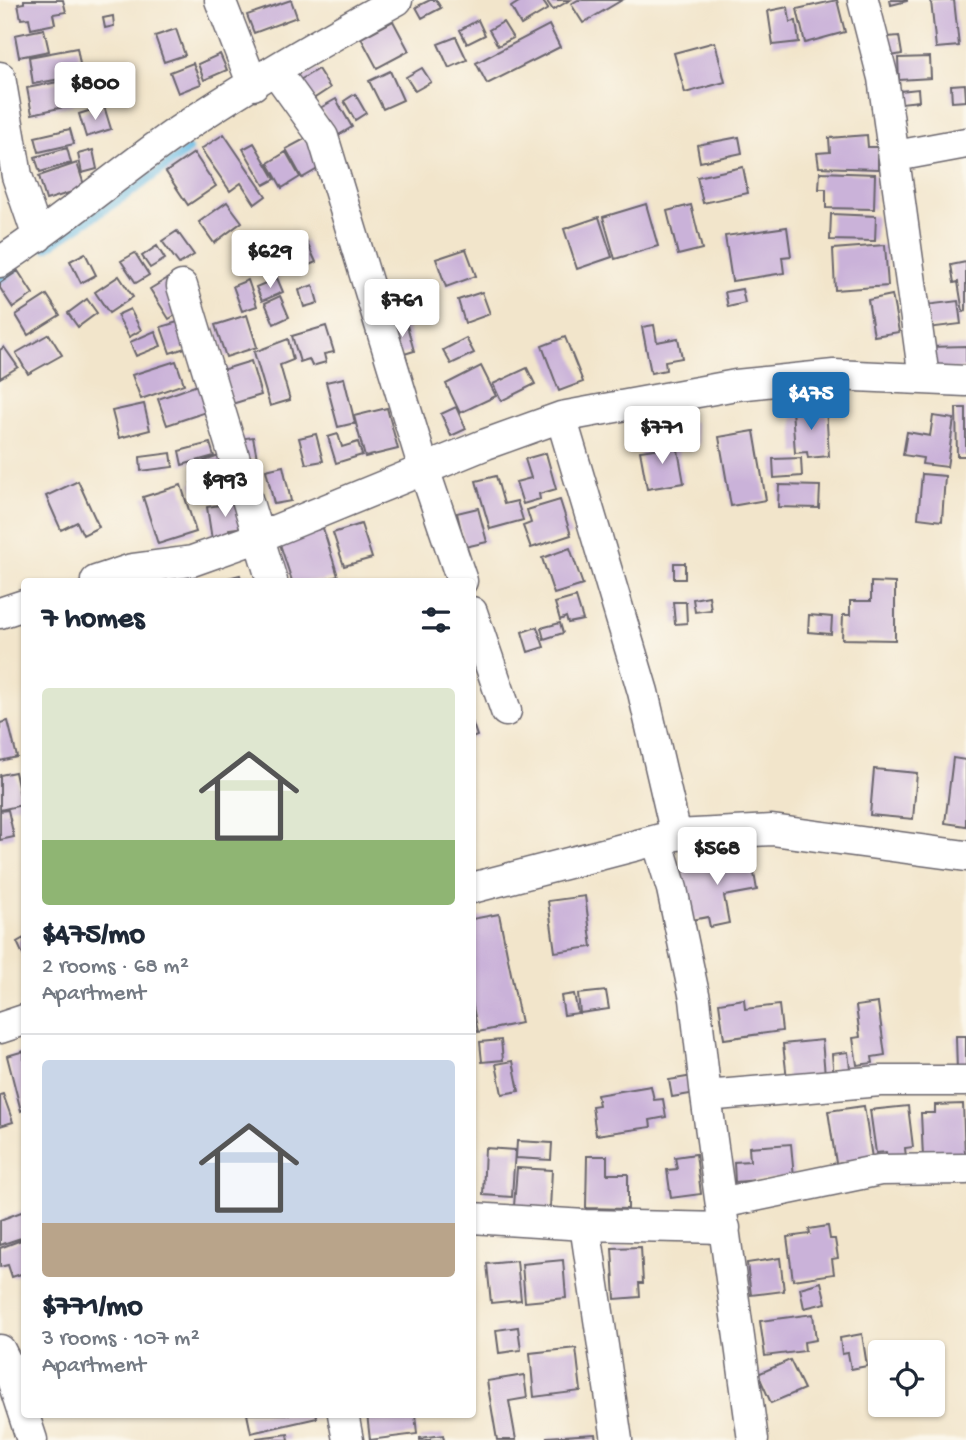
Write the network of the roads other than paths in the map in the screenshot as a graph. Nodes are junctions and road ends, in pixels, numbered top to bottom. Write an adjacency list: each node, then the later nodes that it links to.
1 (220, 0): 5 (street)
2 (397, 0): 5 (street)
3 (863, 0): 7 (street)
4 (0, 77): 8 (street)
5 (264, 77): 8 (street); 14 (street)
6 (966, 143): 7 (street)
7 (896, 156): 11 (street)
8 (38, 237): 9 (street)
9 (0, 262)
10 (182, 286): 15 (street)
11 (925, 378): 12 (street); 13 (street)
12 (966, 381)
13 (561, 417): 14 (street); 23 (street)
14 (424, 469): 15 (street); 18 (street)
15 (259, 537): 16 (street); 17 (street)
16 (105, 578)
17 (271, 578)
18 (461, 578)
19 (21, 606): 20 (street)
20 (0, 613)
21 (476, 624): 22 (street)
22 (506, 711)
23 (666, 837): 24 (street); 25 (street); 29 (street)
24 (966, 856)
25 (476, 887)
26 (21, 1021): 27 (street)
27 (0, 1028)
28 (966, 1081): 29 (street)
29 (706, 1096): 31 (street)
30 (966, 1169): 31 (street)
31 (723, 1216): 33 (street); 41 (street)
32 (476, 1219): 33 (street)
33 (585, 1225): 40 (street)
34 (0, 1350): 35 (street)
35 (21, 1405)
36 (25, 1418): 38 (street)
37 (344, 1418): 39 (street)
38 (32, 1440)
39 (348, 1440)
40 (618, 1440)
41 (753, 1440)

